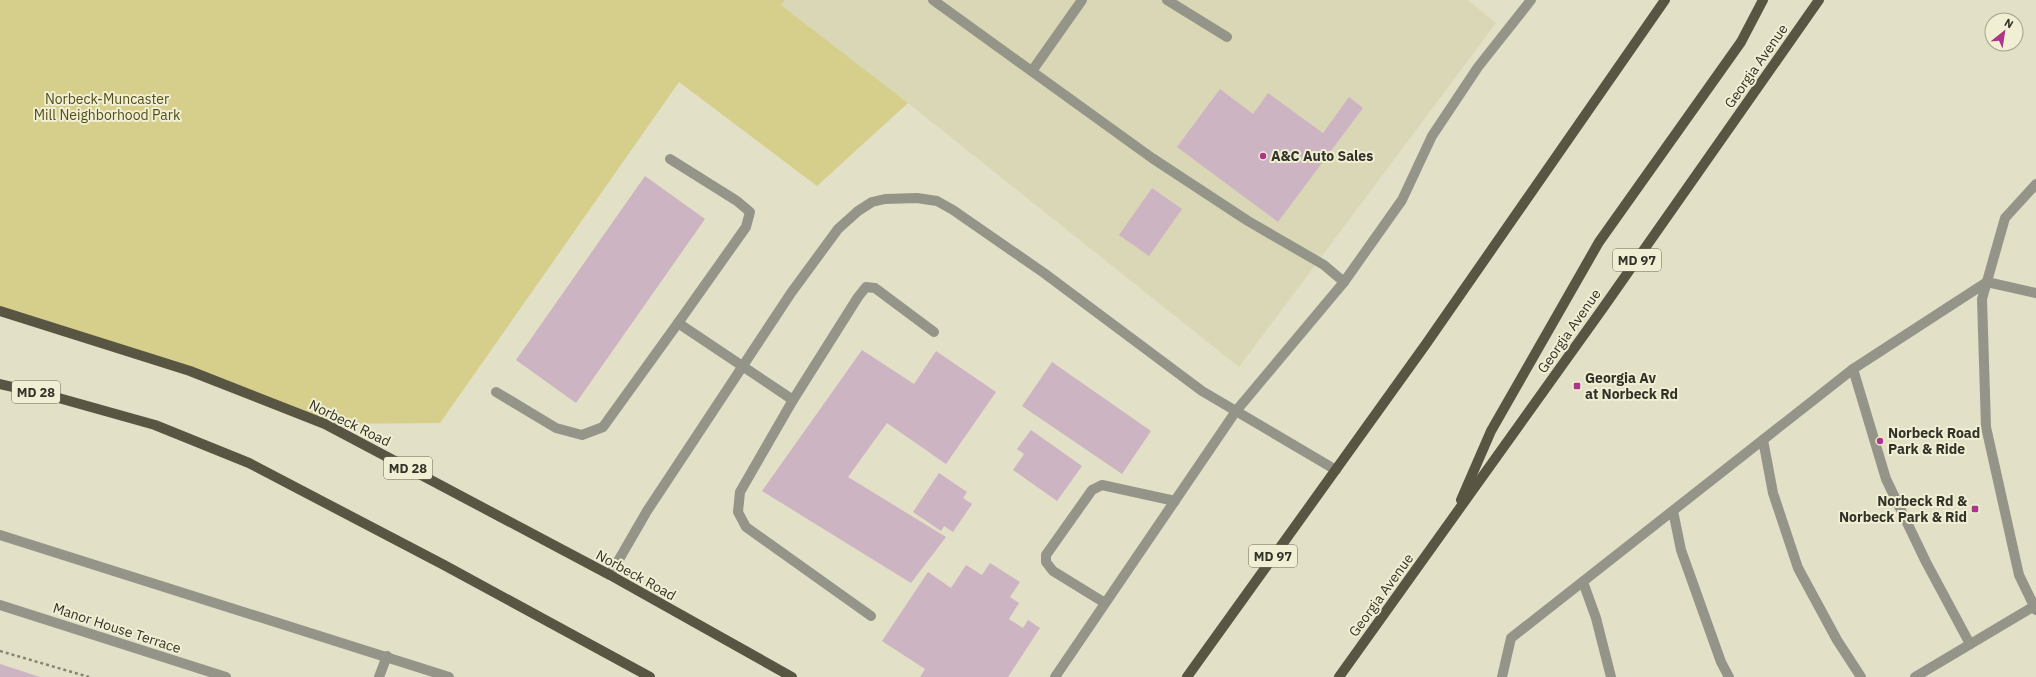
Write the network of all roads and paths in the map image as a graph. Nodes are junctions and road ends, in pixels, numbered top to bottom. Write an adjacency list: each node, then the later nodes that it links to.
1 (933, 0): 9 (street)
2 (1082, 0): 9 (street)
3 (1167, 0): 8 (street)
4 (1531, 0): 12 (street)
5 (1665, 0): 25 (main road, MD 97)
6 (1763, 0): 28 (main road)
7 (1819, 0): 28 (main road, Georgia Avenue / MD 97)
8 (1228, 37)
9 (1032, 72): 12 (street)
10 (670, 159): 16 (street)
11 (2036, 184): 13 (street)
12 (1344, 282): 23 (street)
13 (1987, 282): 14 (street); 19 (street); 34 (street)
14 (2036, 293)
15 (0, 311): 30 (main road, Norbeck Road / MD 28)
16 (678, 323): 18 (street); 21 (street)
17 (934, 332): 22 (street)
18 (743, 365): 22 (street); 23 (street); 30 (street)
19 (1853, 369): 24 (street); 36 (street)
20 (0, 384): 43 (main road, MD 28)
21 (496, 392)
22 (793, 400): 35 (street)
23 (1236, 411): 25 (street); 26 (street)
24 (1763, 440): 27 (street); 51 (street)
25 (1336, 470): 46 (main road, MD 97)
26 (1175, 501): 32 (street); 32 (street)
27 (1673, 511): 31 (street); 50 (street)
28 (1453, 518): 47 (main road, Georgia Avenue / MD 97)
29 (0, 535): 38 (street)
30 (610, 576): 44 (main road, Norbeck Road / MD 28)
31 (1583, 582): 48 (street); 49 (street)
32 (1105, 603): 45 (street)
33 (0, 605): 40 (street, Manor House Terrace)
34 (2035, 607): 36 (street)
35 (871, 616)
36 (1970, 644): 52 (street)
37 (0, 651): 39 (path)
38 (387, 656): 41 (street); 42 (street)
39 (89, 677)
40 (226, 677)
41 (379, 677)
42 (449, 677)
43 (650, 677)
44 (792, 677)
45 (1055, 677)
46 (1187, 677)
47 (1339, 677)
48 (1502, 677)
49 (1612, 677)
50 (1729, 677)
51 (1861, 677)
52 (1915, 677)

